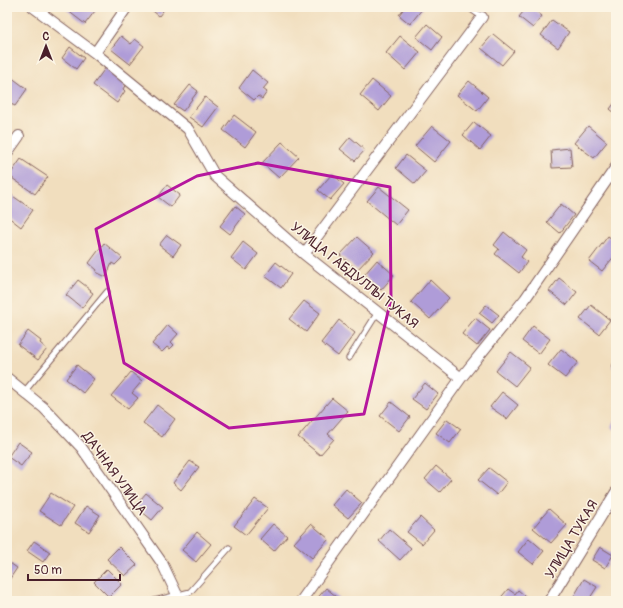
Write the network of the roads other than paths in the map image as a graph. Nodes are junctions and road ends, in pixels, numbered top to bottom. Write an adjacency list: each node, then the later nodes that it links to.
1 (33, 7): 5 (street, УЛИЦА ГАБДУЛЛЫ ТУКАЯ)
2 (127, 7): 5 (street)
3 (468, 7): 4 (lane)
4 (482, 18): 9 (street)
5 (95, 53): 9 (street, УЛИЦА ГАБДУЛЛЫ ТУКАЯ)
6 (19, 136): 7 (street)
7 (7, 152)
8 (616, 167): 14 (street)
9 (304, 254): 11 (street, УЛИЦА ГАБДУЛЛЫ ТУКАЯ)
10 (107, 292): 15 (lane)
11 (378, 312): 12 (lane); 14 (street, УЛИЦА ГАБДУЛЛЫ ТУКАЯ)
12 (349, 358)
13 (7, 378): 15 (street, ДАЧНАЯ УЛИЦА)
14 (461, 378): 20 (street)
15 (24, 392): 18 (street, ДАЧНАЯ УЛИЦА)
16 (616, 492): 21 (street, УЛИЦА ТУКАЯ)
17 (229, 548): 18 (lane)
18 (179, 598): 19 (lane)
19 (154, 601)
20 (301, 601)
21 (549, 601)

